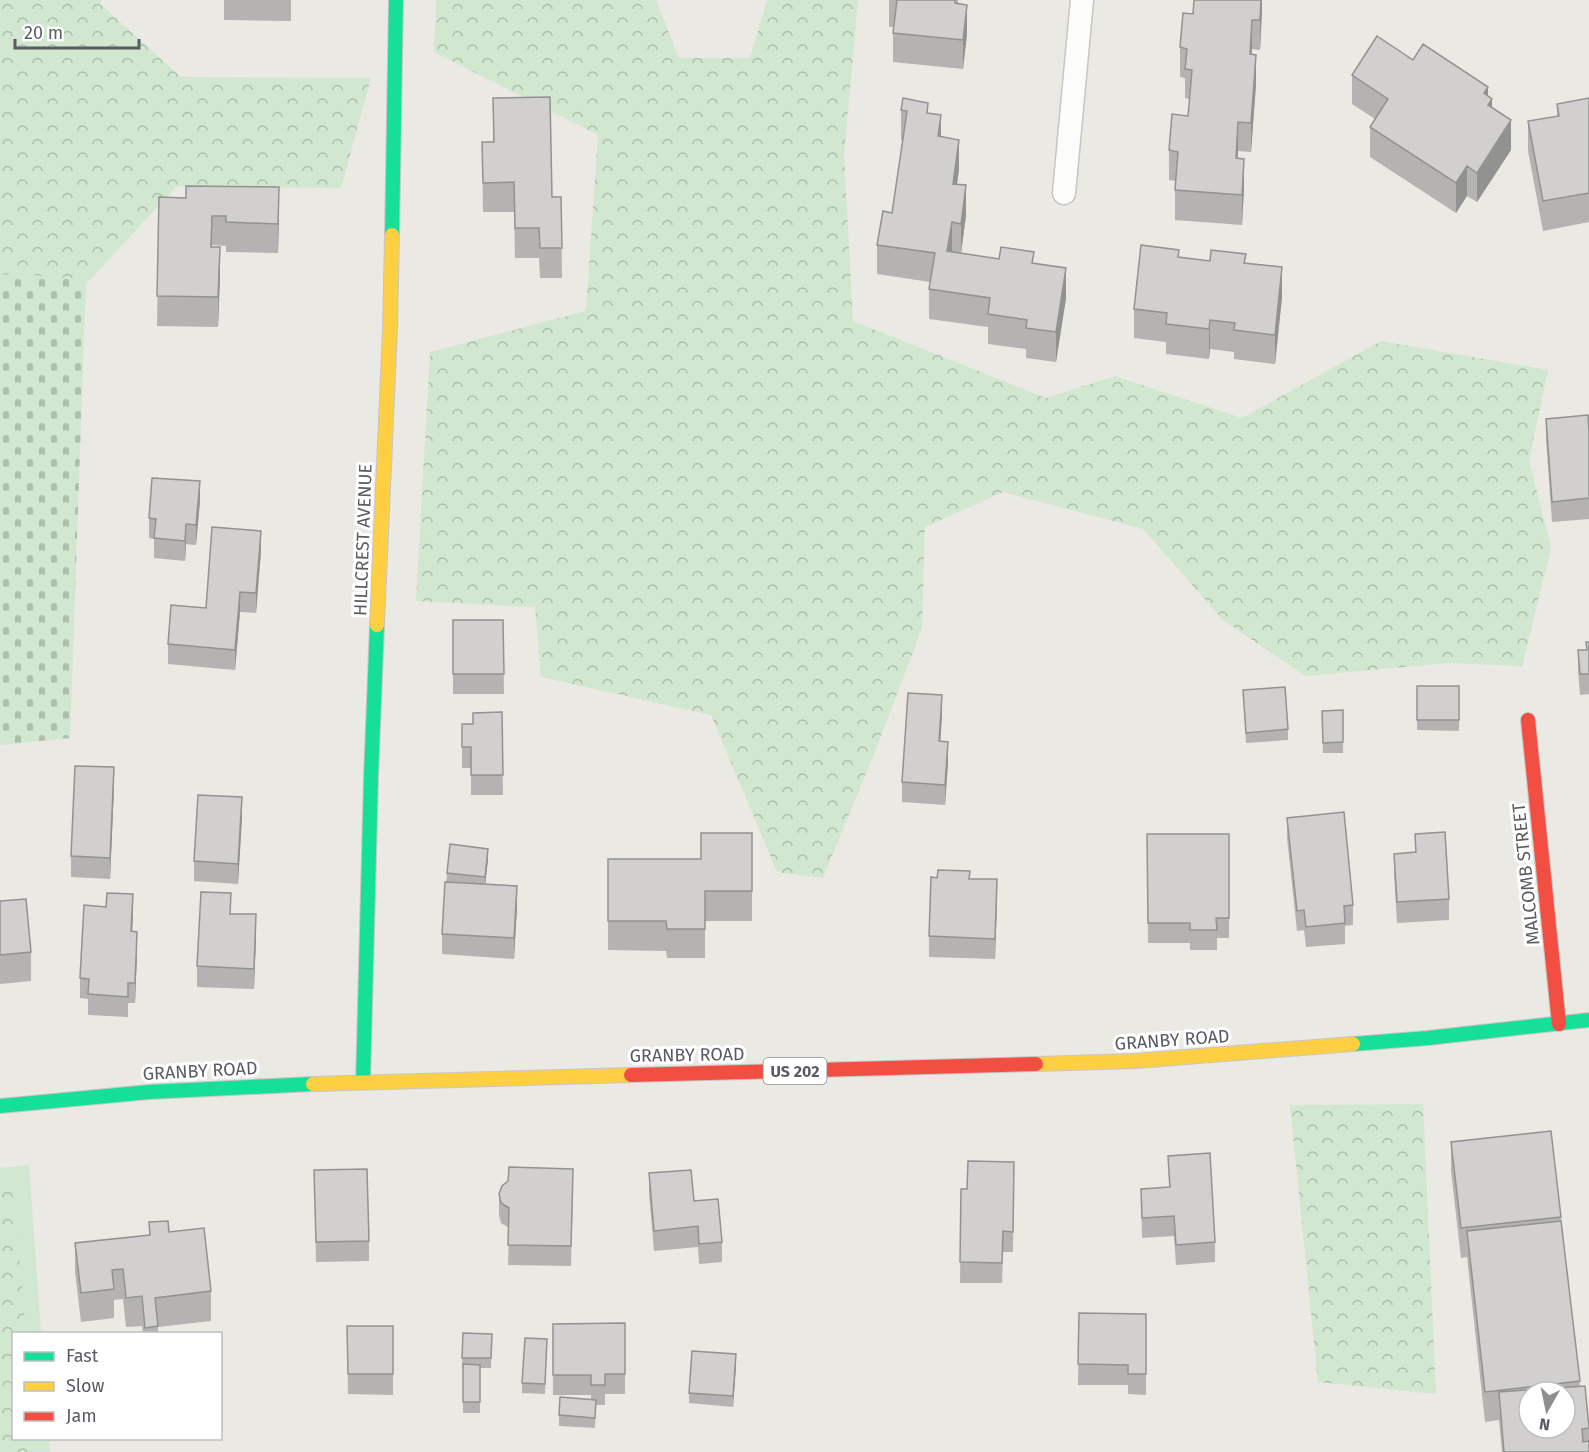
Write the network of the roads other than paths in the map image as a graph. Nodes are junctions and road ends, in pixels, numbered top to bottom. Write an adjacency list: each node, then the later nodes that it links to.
1 (396, 0): 7 (main road, HILLCREST AVENUE)
2 (1082, 0): 3 (lane)
3 (1064, 193)
4 (1528, 720): 6 (main road, MALCOMB STREET)
5 (1589, 1020): 6 (main road, GRANBY ROAD / US 202)
6 (1559, 1024): 7 (main road, GRANBY ROAD / US 202)
7 (363, 1082): 8 (main road, GRANBY ROAD / US 202)
8 (0, 1106)

